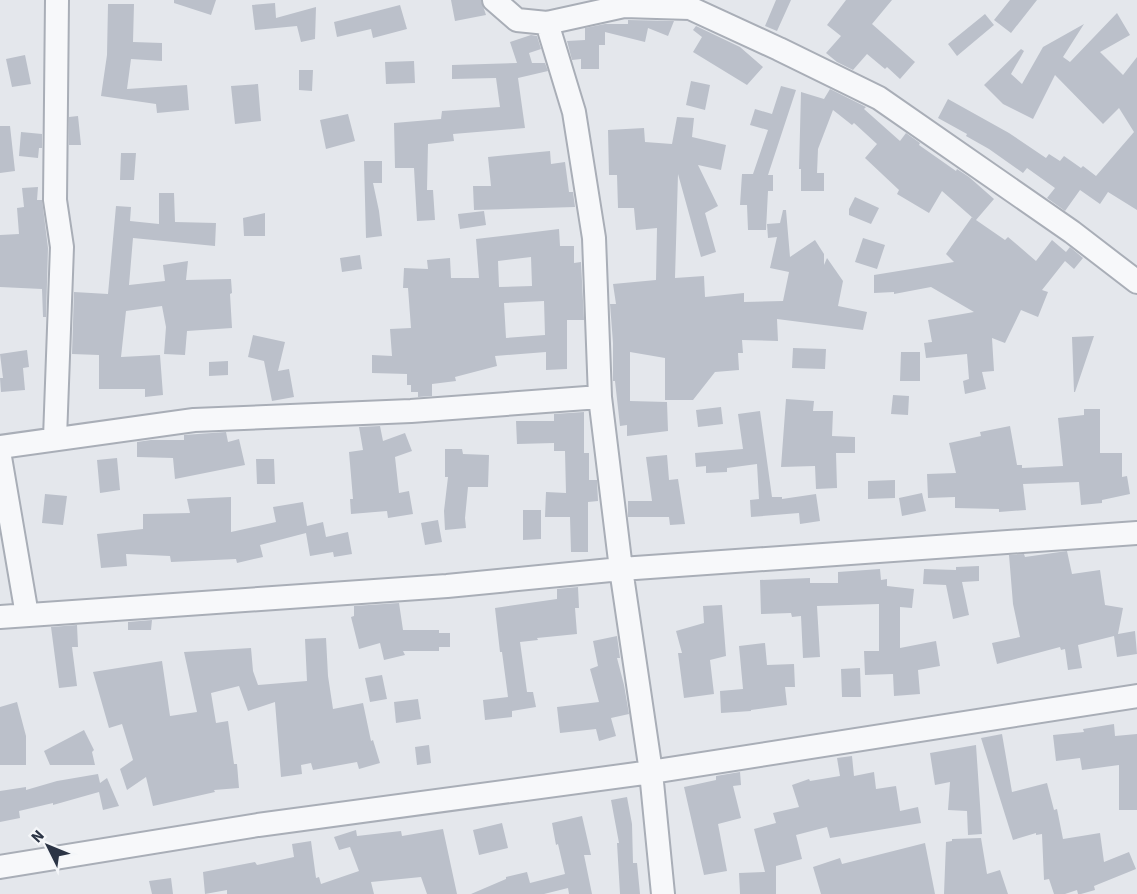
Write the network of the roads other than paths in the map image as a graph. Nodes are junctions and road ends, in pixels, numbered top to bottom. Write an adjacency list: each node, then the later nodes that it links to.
1 (57, 0): 6 (street)
2 (494, 0): 3 (street)
3 (547, 23): 4 (street); 5 (street)
4 (1137, 282)
5 (600, 397): 6 (street); 10 (street)
6 (55, 438): 7 (street)
7 (0, 447)
8 (0, 457): 11 (street)
9 (1137, 533): 10 (street)
10 (621, 569): 11 (street); 14 (street)
11 (27, 615): 12 (street)
12 (0, 617)
13 (1137, 696): 14 (street)
14 (651, 772): 15 (street); 16 (street)
15 (0, 867)
16 (663, 894)

